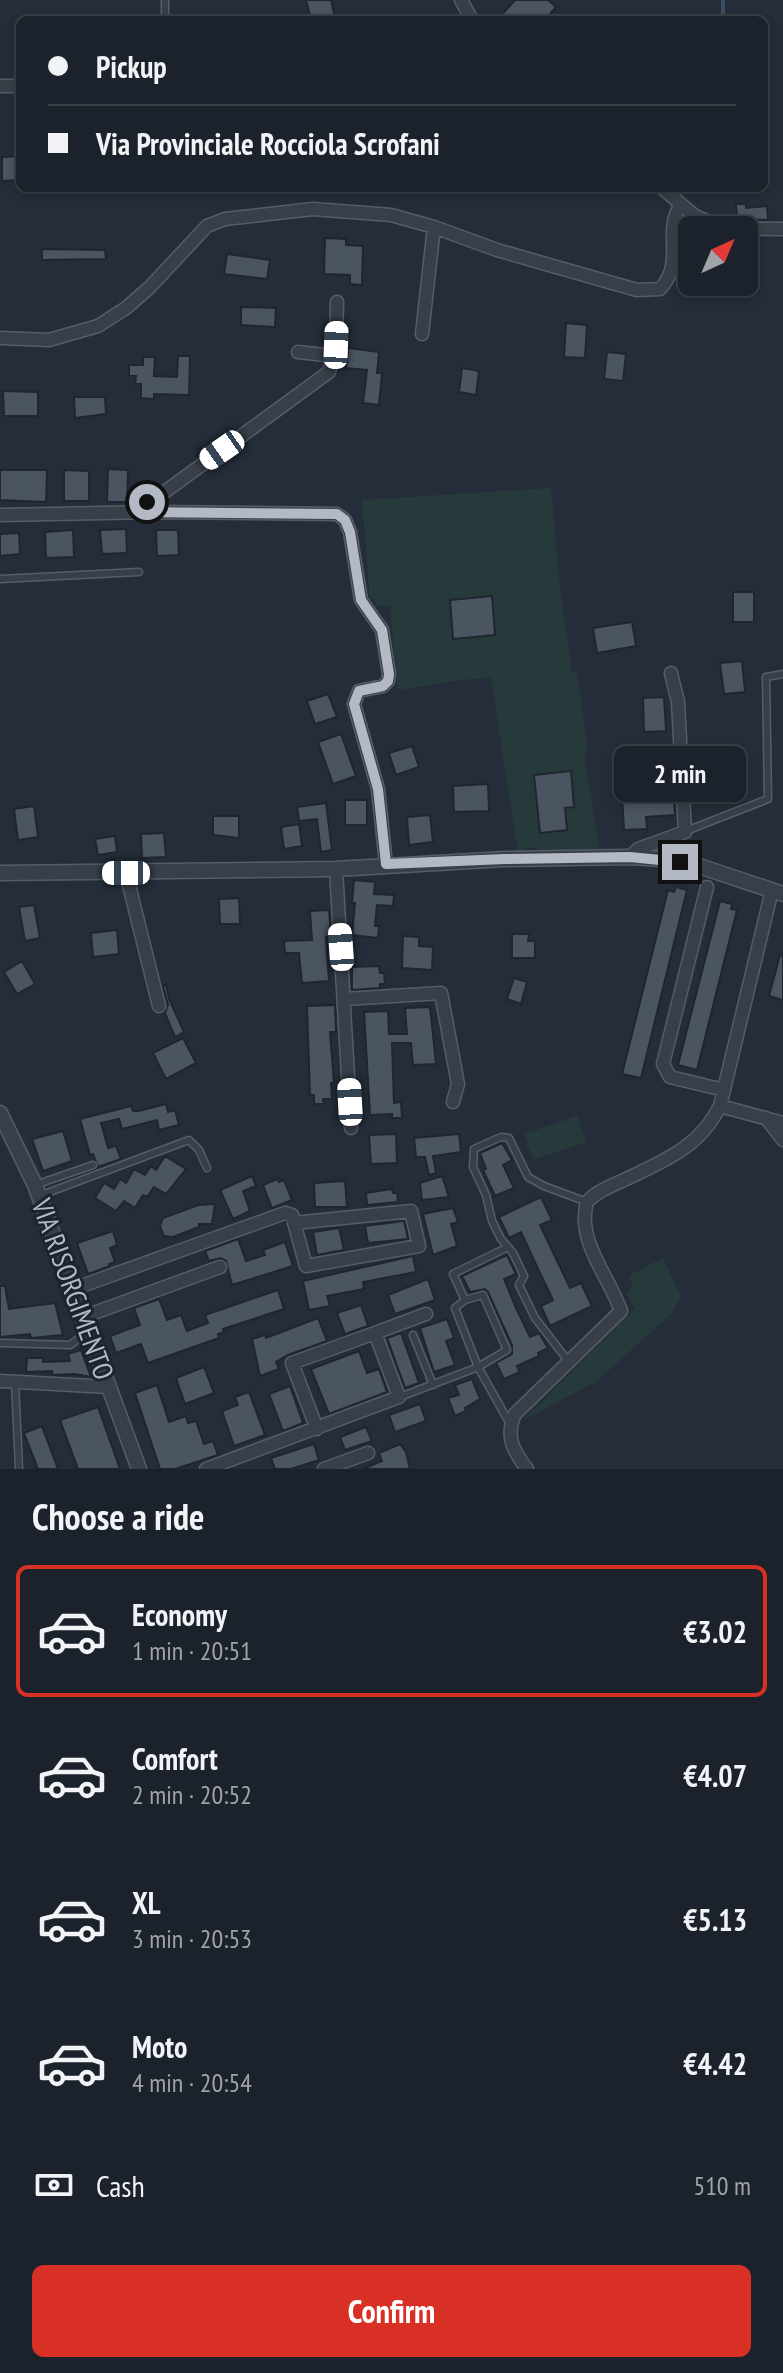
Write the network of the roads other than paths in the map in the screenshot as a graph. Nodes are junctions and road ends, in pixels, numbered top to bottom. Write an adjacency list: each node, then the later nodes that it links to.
1 (667, 192): 2 (street)
2 (681, 204): 3 (street); 4 (street)
3 (434, 227): 6 (street); 7 (street)
4 (783, 229)
5 (337, 302): 9 (street)
6 (422, 334)
7 (0, 338)
8 (298, 352): 9 (street)
9 (334, 356): 10 (street)
10 (137, 512): 11 (street); 18 (street)
11 (0, 515)
12 (139, 572): 13 (lane)
13 (0, 579)
14 (671, 673): 16 (street)
15 (783, 674): 16 (lane)
16 (685, 832): 17 (street)
17 (630, 857): 18 (street); 23 (street)
18 (386, 864): 19 (street)
19 (336, 869): 21 (street); 24 (street)
20 (0, 873): 21 (street)
21 (126, 873): 25 (street)
22 (707, 887): 26 (street)
23 (777, 892): 26 (street)
24 (345, 999): 27 (street); 32 (street)
25 (159, 1006)
26 (724, 1090): 28 (street)
27 (453, 1102)
28 (720, 1106): 30 (street); 37 (street)
29 (0, 1113): 36 (street, VIA RISORGIMENTO)
30 (766, 1118): 31 (street); 33 (street)
31 (783, 1123)
32 (351, 1128)
33 (783, 1140)
34 (93, 1165): 36 (lane)
35 (207, 1168): 36 (lane)
36 (37, 1191): 41 (street, VIA RISORGIMENTO)
37 (587, 1202): 39 (lane); 49 (street)
38 (294, 1223): 38 (street); 41 (street)
39 (508, 1247): 42 (lane); 49 (lane)
40 (220, 1267): 44 (street)
41 (73, 1289): 44 (street, VIA RISORGIMENTO)
42 (465, 1300): 50 (lane); 50 (lane)
43 (426, 1314): 46 (street)
44 (83, 1317): 45 (street, VIA RISORGIMENTO)
45 (88, 1332): 48 (lane); 54 (street, VIA RISORGIMENTO)
46 (375, 1333): 55 (street); 57 (street)
47 (413, 1335): 53 (lane)
48 (0, 1343)
49 (569, 1362): 56 (street)
50 (478, 1367): 53 (lane); 56 (lane)
51 (0, 1381): 52 (street)
52 (15, 1382): 54 (street); 59 (lane)
53 (433, 1385): 55 (lane)
54 (109, 1387): 60 (street, VIA RISORGIMENTO)
55 (399, 1397): 57 (street)
56 (510, 1424): 63 (street)
57 (317, 1429): 61 (street)
58 (368, 1453): 62 (street)
59 (19, 1469)
60 (139, 1469)
61 (206, 1469)
62 (324, 1469)
63 (527, 1469)

